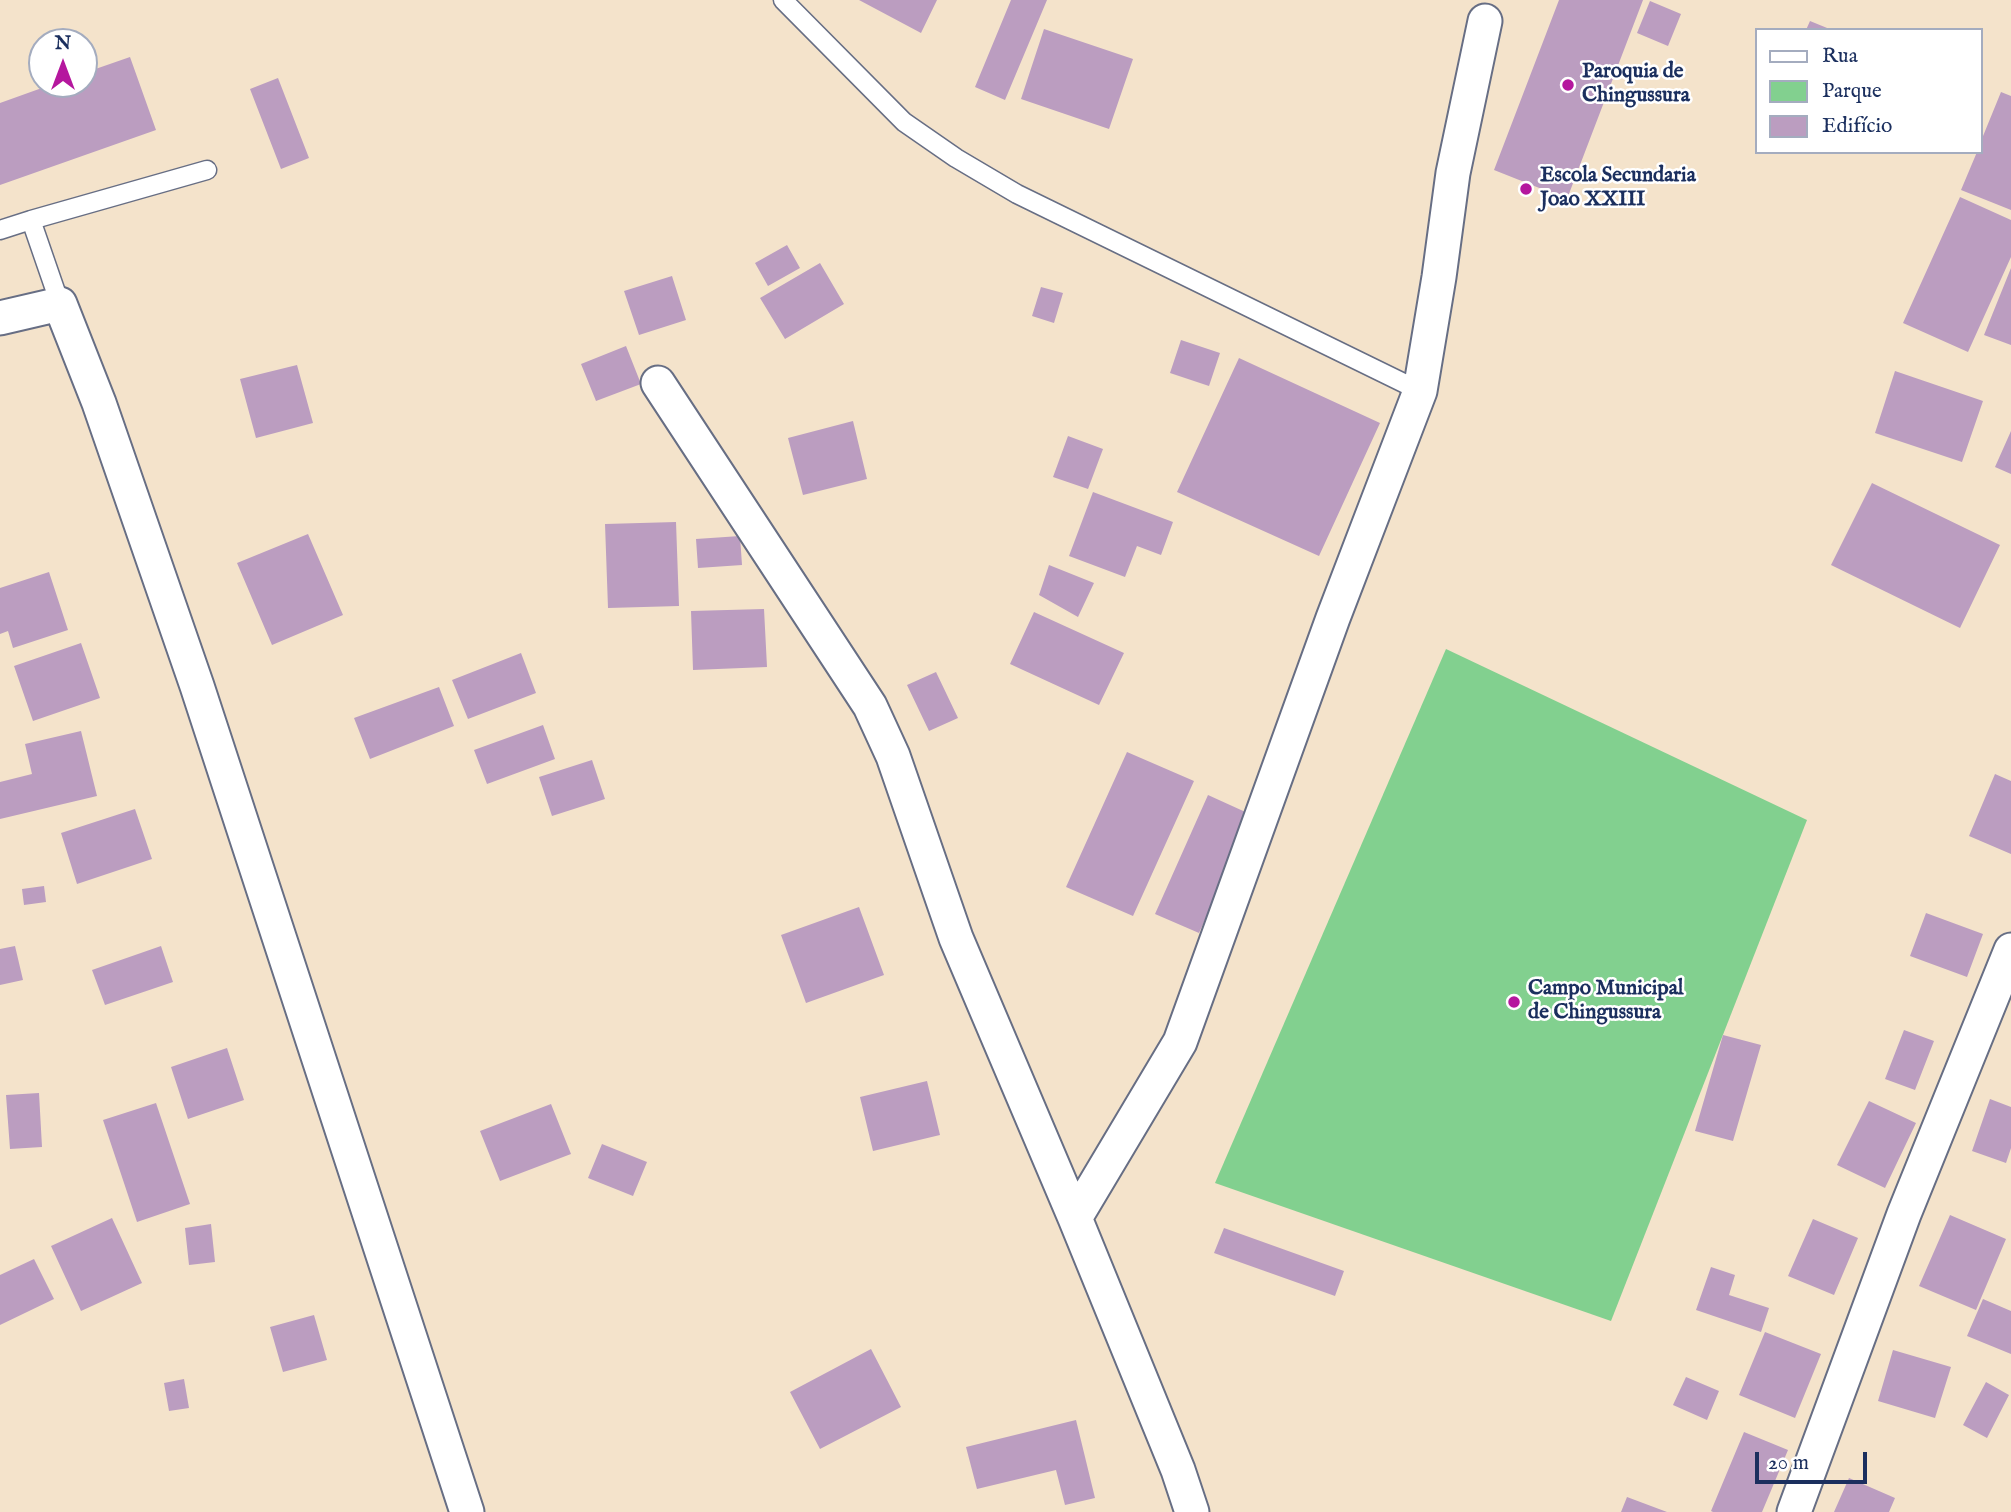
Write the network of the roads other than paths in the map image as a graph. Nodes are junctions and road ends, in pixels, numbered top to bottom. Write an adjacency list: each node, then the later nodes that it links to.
1 (783, 0): 9 (lane)
2 (1485, 21): 9 (street)
3 (207, 170): 4 (lane)
4 (31, 220): 5 (lane); 6 (lane)
5 (0, 230)
6 (60, 304): 7 (street); 12 (street)
7 (0, 318)
8 (658, 383): 11 (street)
9 (1420, 391): 11 (street)
10 (2011, 950): 14 (street)
11 (1075, 1218): 13 (street)
12 (467, 1512)
13 (1192, 1512)
14 (1794, 1512)

